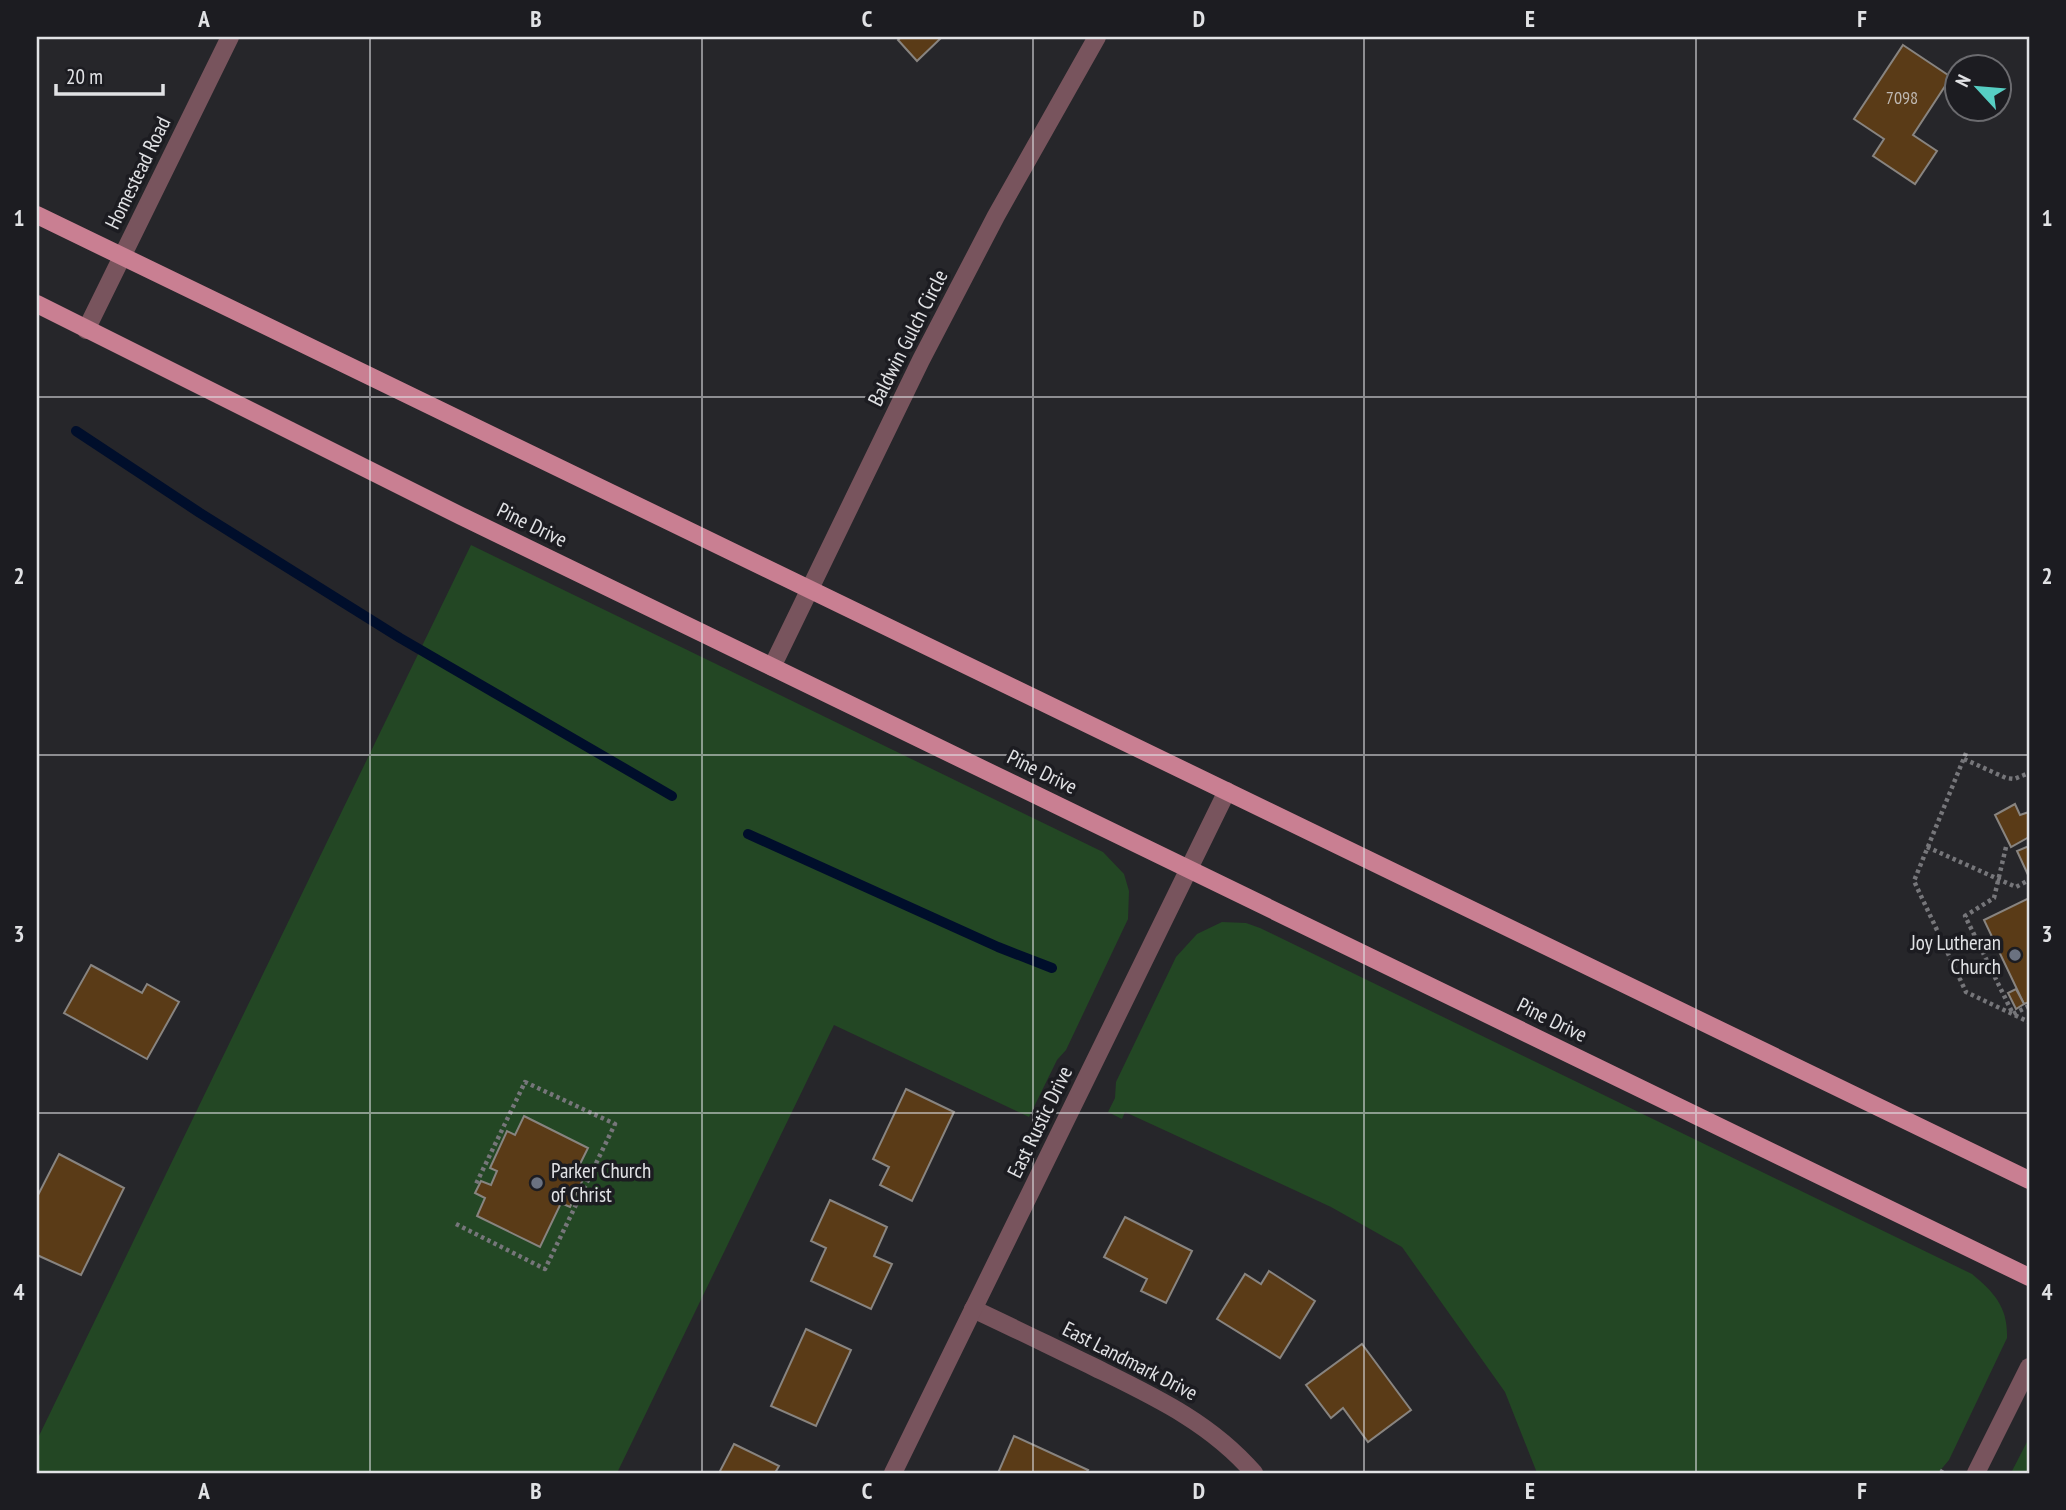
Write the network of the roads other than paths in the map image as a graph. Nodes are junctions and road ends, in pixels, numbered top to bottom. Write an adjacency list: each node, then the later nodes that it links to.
1 (230, 37): 4 (street, Homestead Road)
2 (1097, 37): 7 (street, Baldwin Gulch Circle)
3 (37, 215): 4 (main road)
4 (122, 256): 6 (street, Homestead Road); 7 (main road)
5 (37, 304): 6 (main road, Pine Drive)
6 (86, 330): 8 (main road, Pine Drive)
7 (810, 589): 8 (street, Baldwin Gulch Circle); 9 (main road)
8 (772, 667): 10 (main road, Pine Drive)
9 (1227, 791): 10 (street, East Rustic Drive); 11 (main road)
10 (1189, 868): 12 (main road, Pine Drive); 13 (street, East Rustic Drive)
11 (2029, 1180)
12 (2029, 1277)
13 (973, 1309): 15 (street, East Rustic Drive); 16 (street, East Landmark Drive)
14 (2029, 1367): 17 (street)
15 (893, 1473)
16 (1254, 1473)
17 (1976, 1473)

